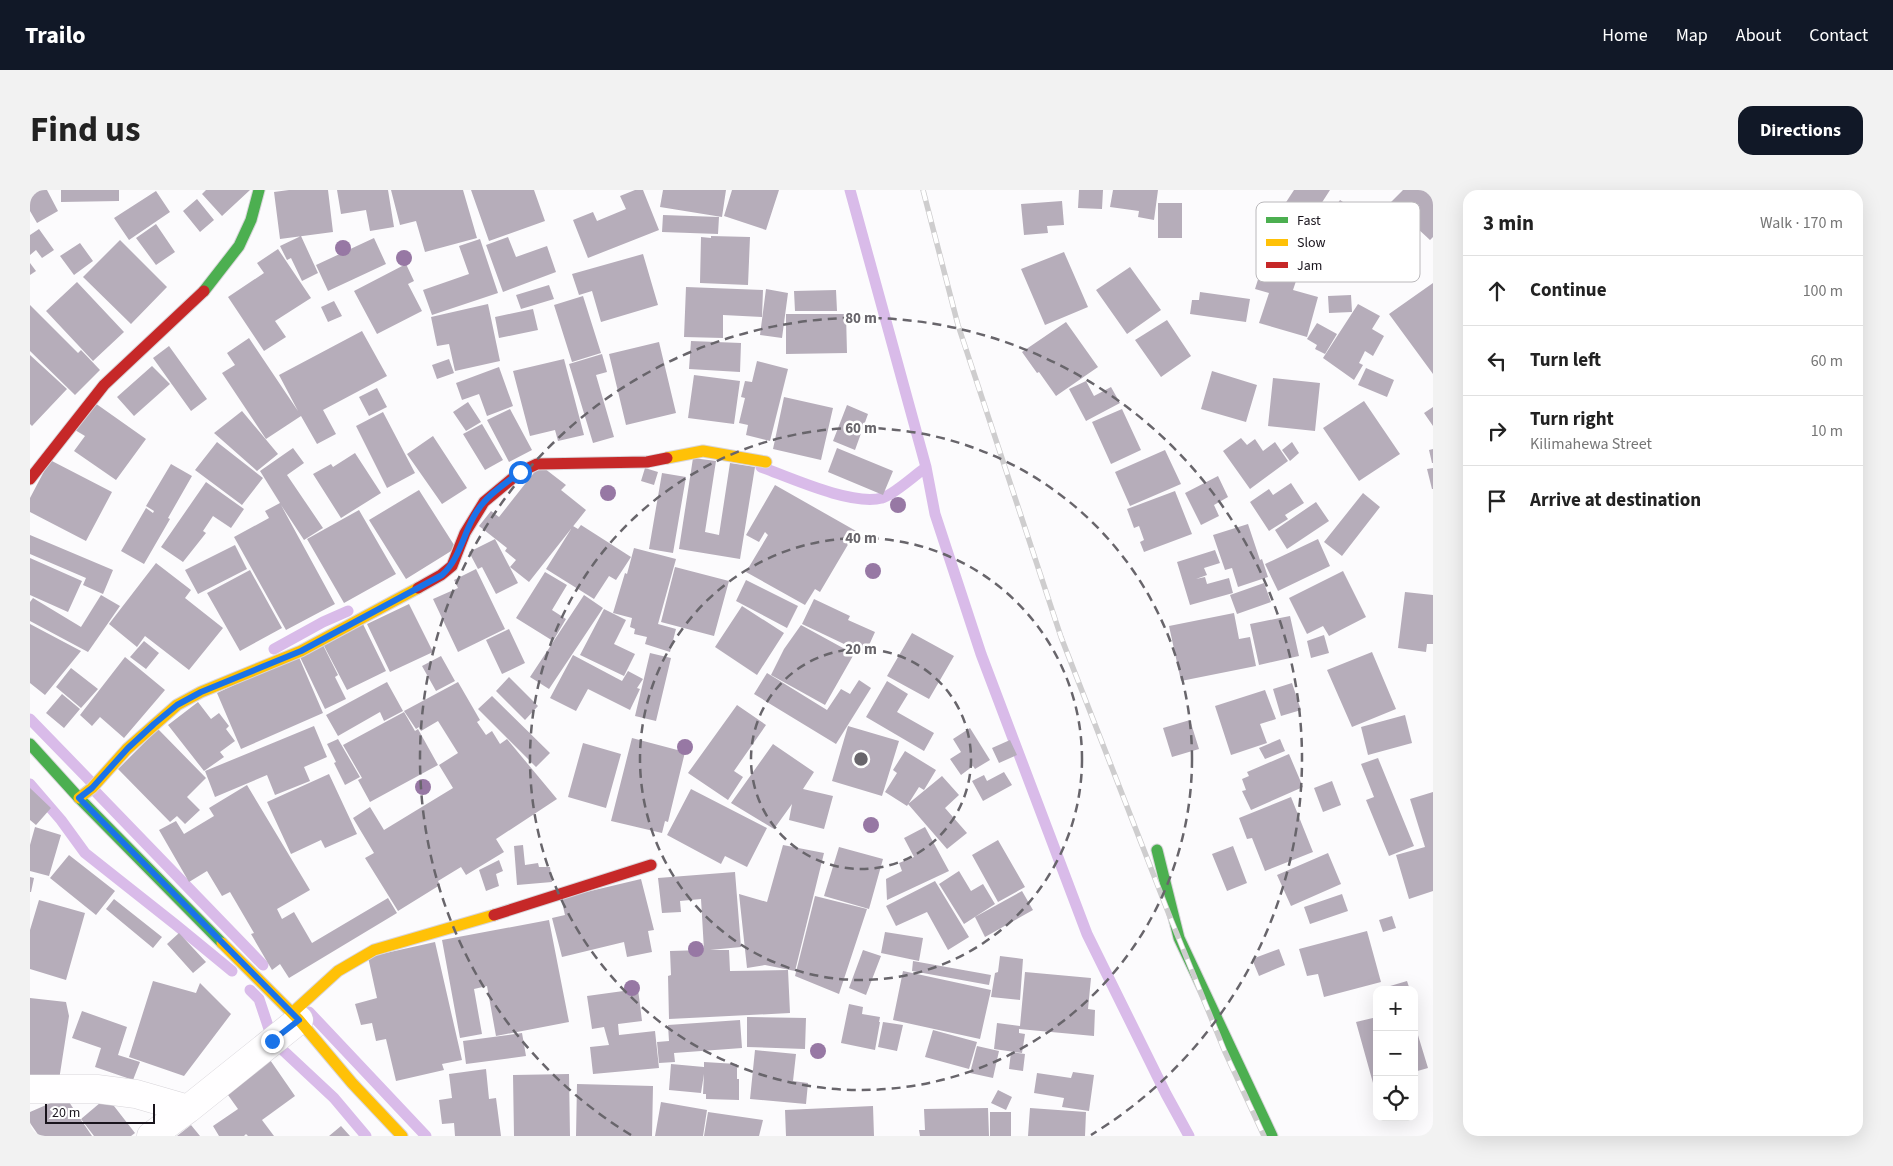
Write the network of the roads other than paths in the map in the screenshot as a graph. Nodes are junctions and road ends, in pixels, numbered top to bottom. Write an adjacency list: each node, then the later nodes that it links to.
1 (259, 190): 3 (street)
2 (766, 462): 5 (street)
3 (30, 479)
4 (30, 744): 5 (street)
5 (79, 798): 8 (street)
6 (1157, 850): 13 (street)
7 (651, 865): 8 (street)
8 (296, 1017): 10 (street); 12 (street)
9 (30, 1089): 10 (street)
10 (188, 1109): 11 (street)
11 (151, 1136)
12 (402, 1136)
13 (1272, 1136)

